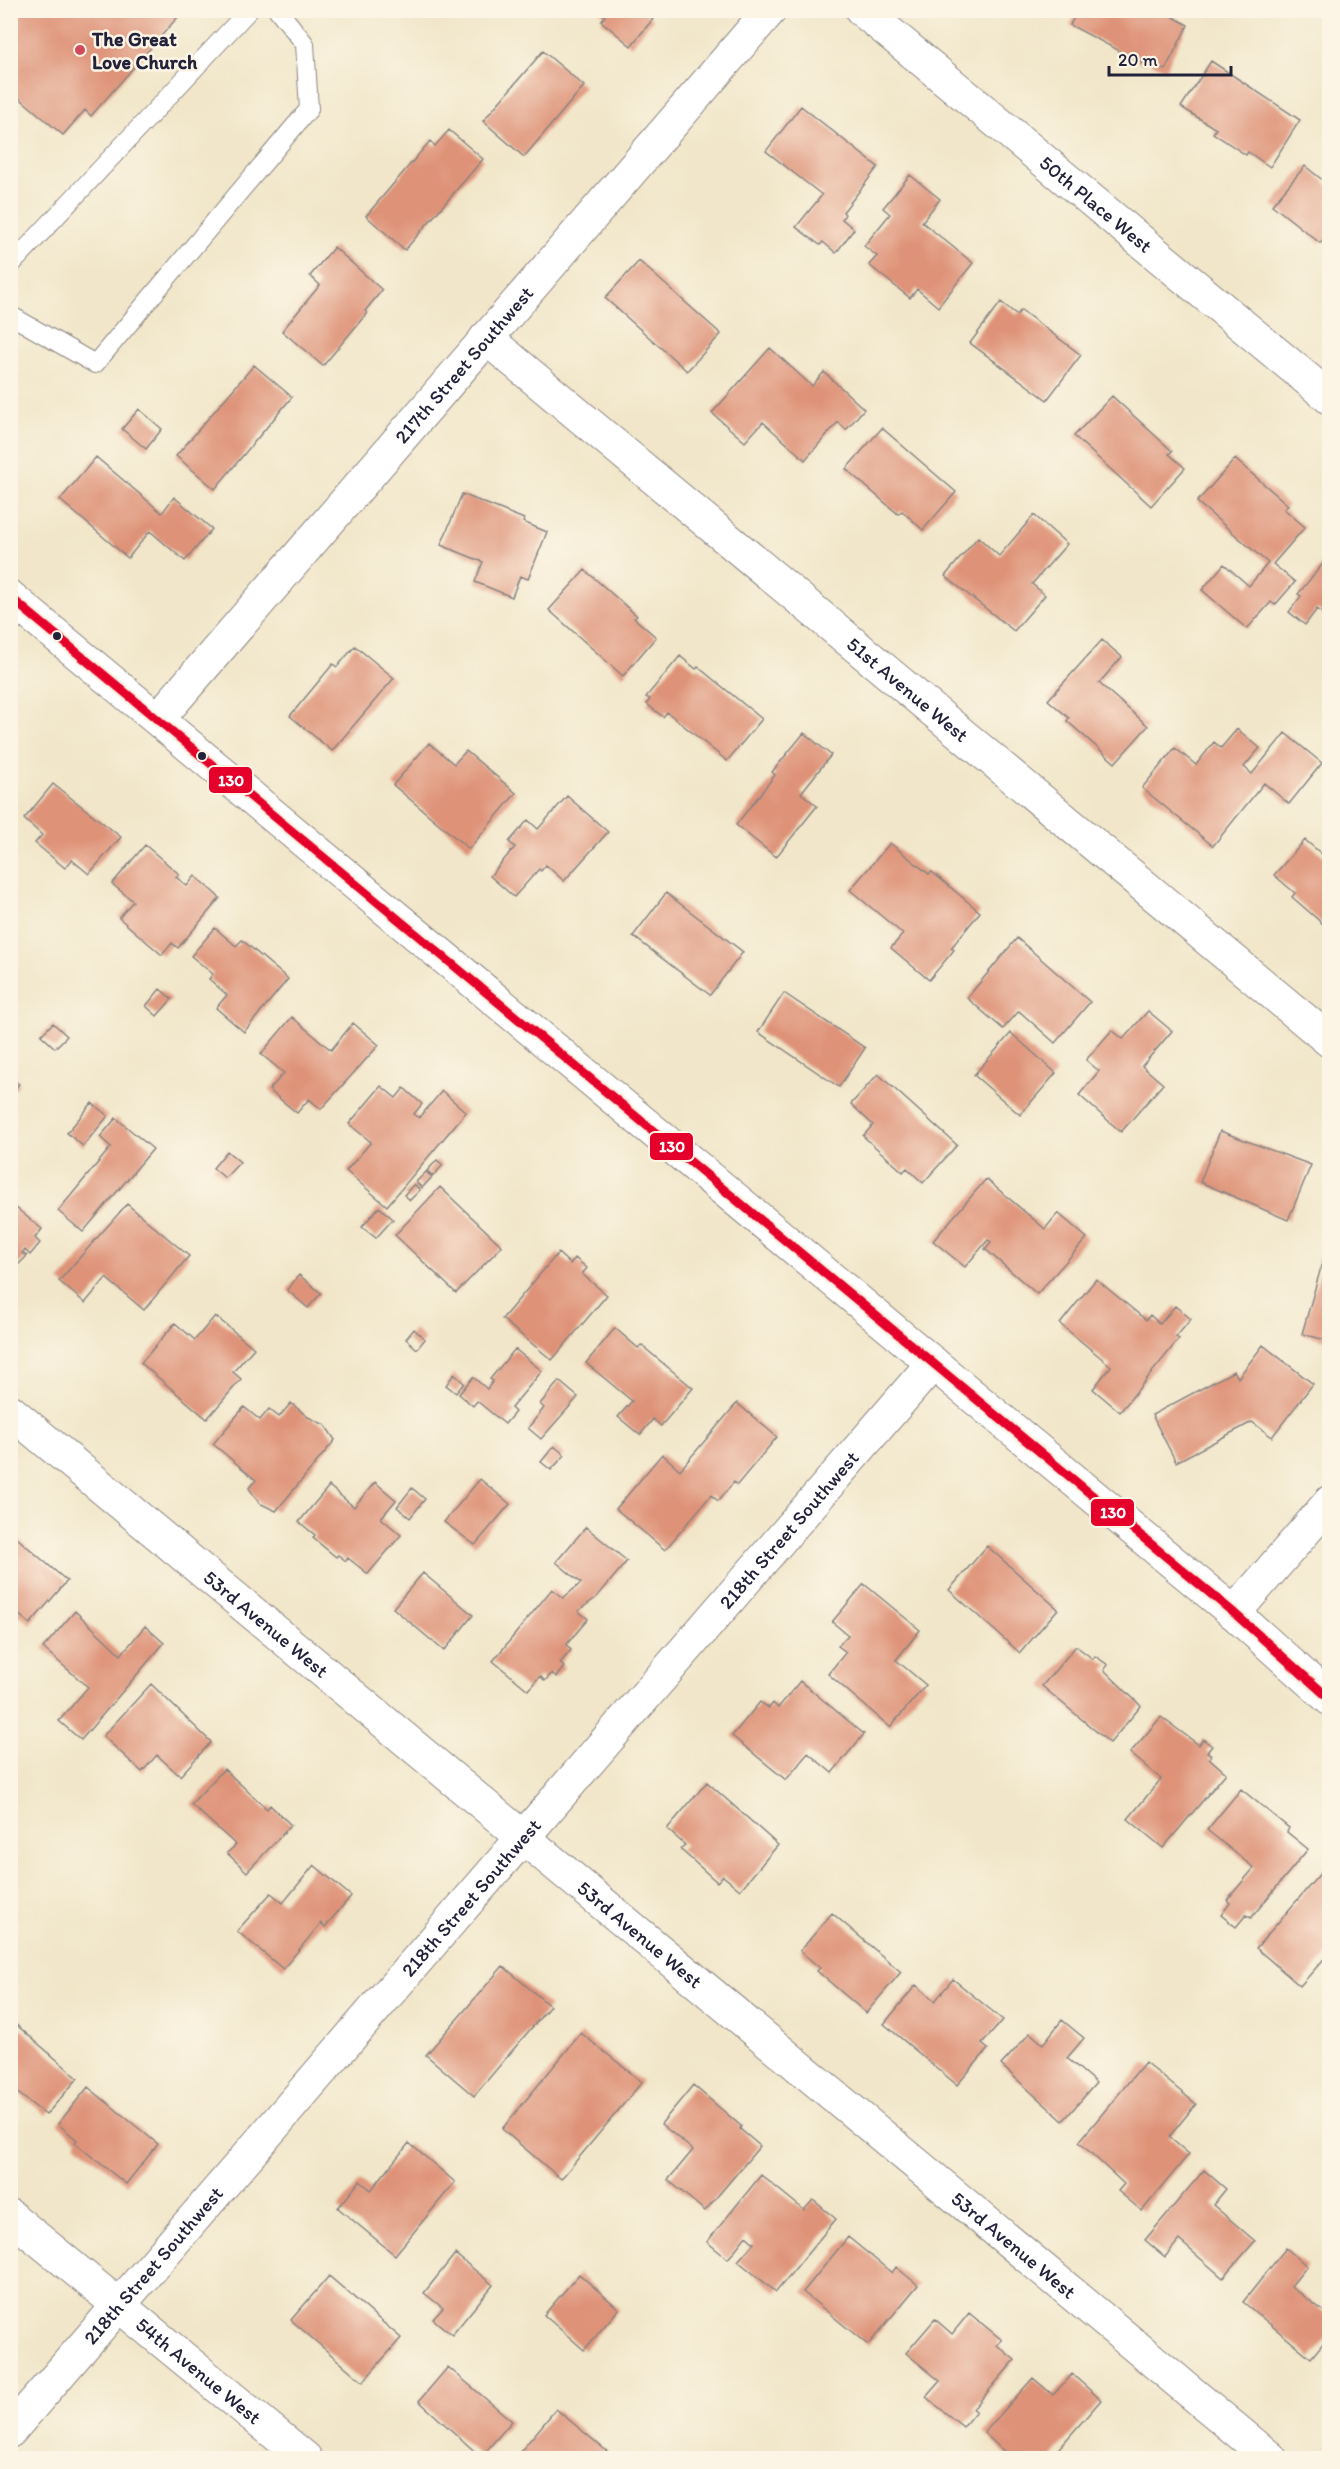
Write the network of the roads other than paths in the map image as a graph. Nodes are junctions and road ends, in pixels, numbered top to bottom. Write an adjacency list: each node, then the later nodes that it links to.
1 (249, 10): 5 (lane)
2 (278, 10): 6 (lane)
3 (770, 10): 7 (street, 217th Street Southwest)
4 (862, 10): 8 (street, 50th Place West)
5 (10, 266)
6 (10, 315)
7 (486, 338): 10 (street, 217th Street Southwest); 11 (street, 51st Avenue West)
8 (1329, 398)
9 (10, 597): 10 (street)
10 (159, 719): 12 (street)
11 (1329, 1041)
12 (933, 1363): 15 (street); 17 (street, 218th Street Southwest)
13 (10, 1411): 17 (street, 53rd Avenue West)
14 (1329, 1502): 15 (street)
15 (1234, 1613): 16 (street)
16 (1329, 1699)
17 (523, 1839): 19 (street, 218th Street Southwest); 22 (street, 53rd Avenue West)
18 (10, 2216): 19 (street, 54th Avenue West)
19 (119, 2306): 20 (street, 218th Street Southwest); 21 (street, 54th Avenue West)
20 (10, 2431)
21 (305, 2458)
22 (1269, 2458)

